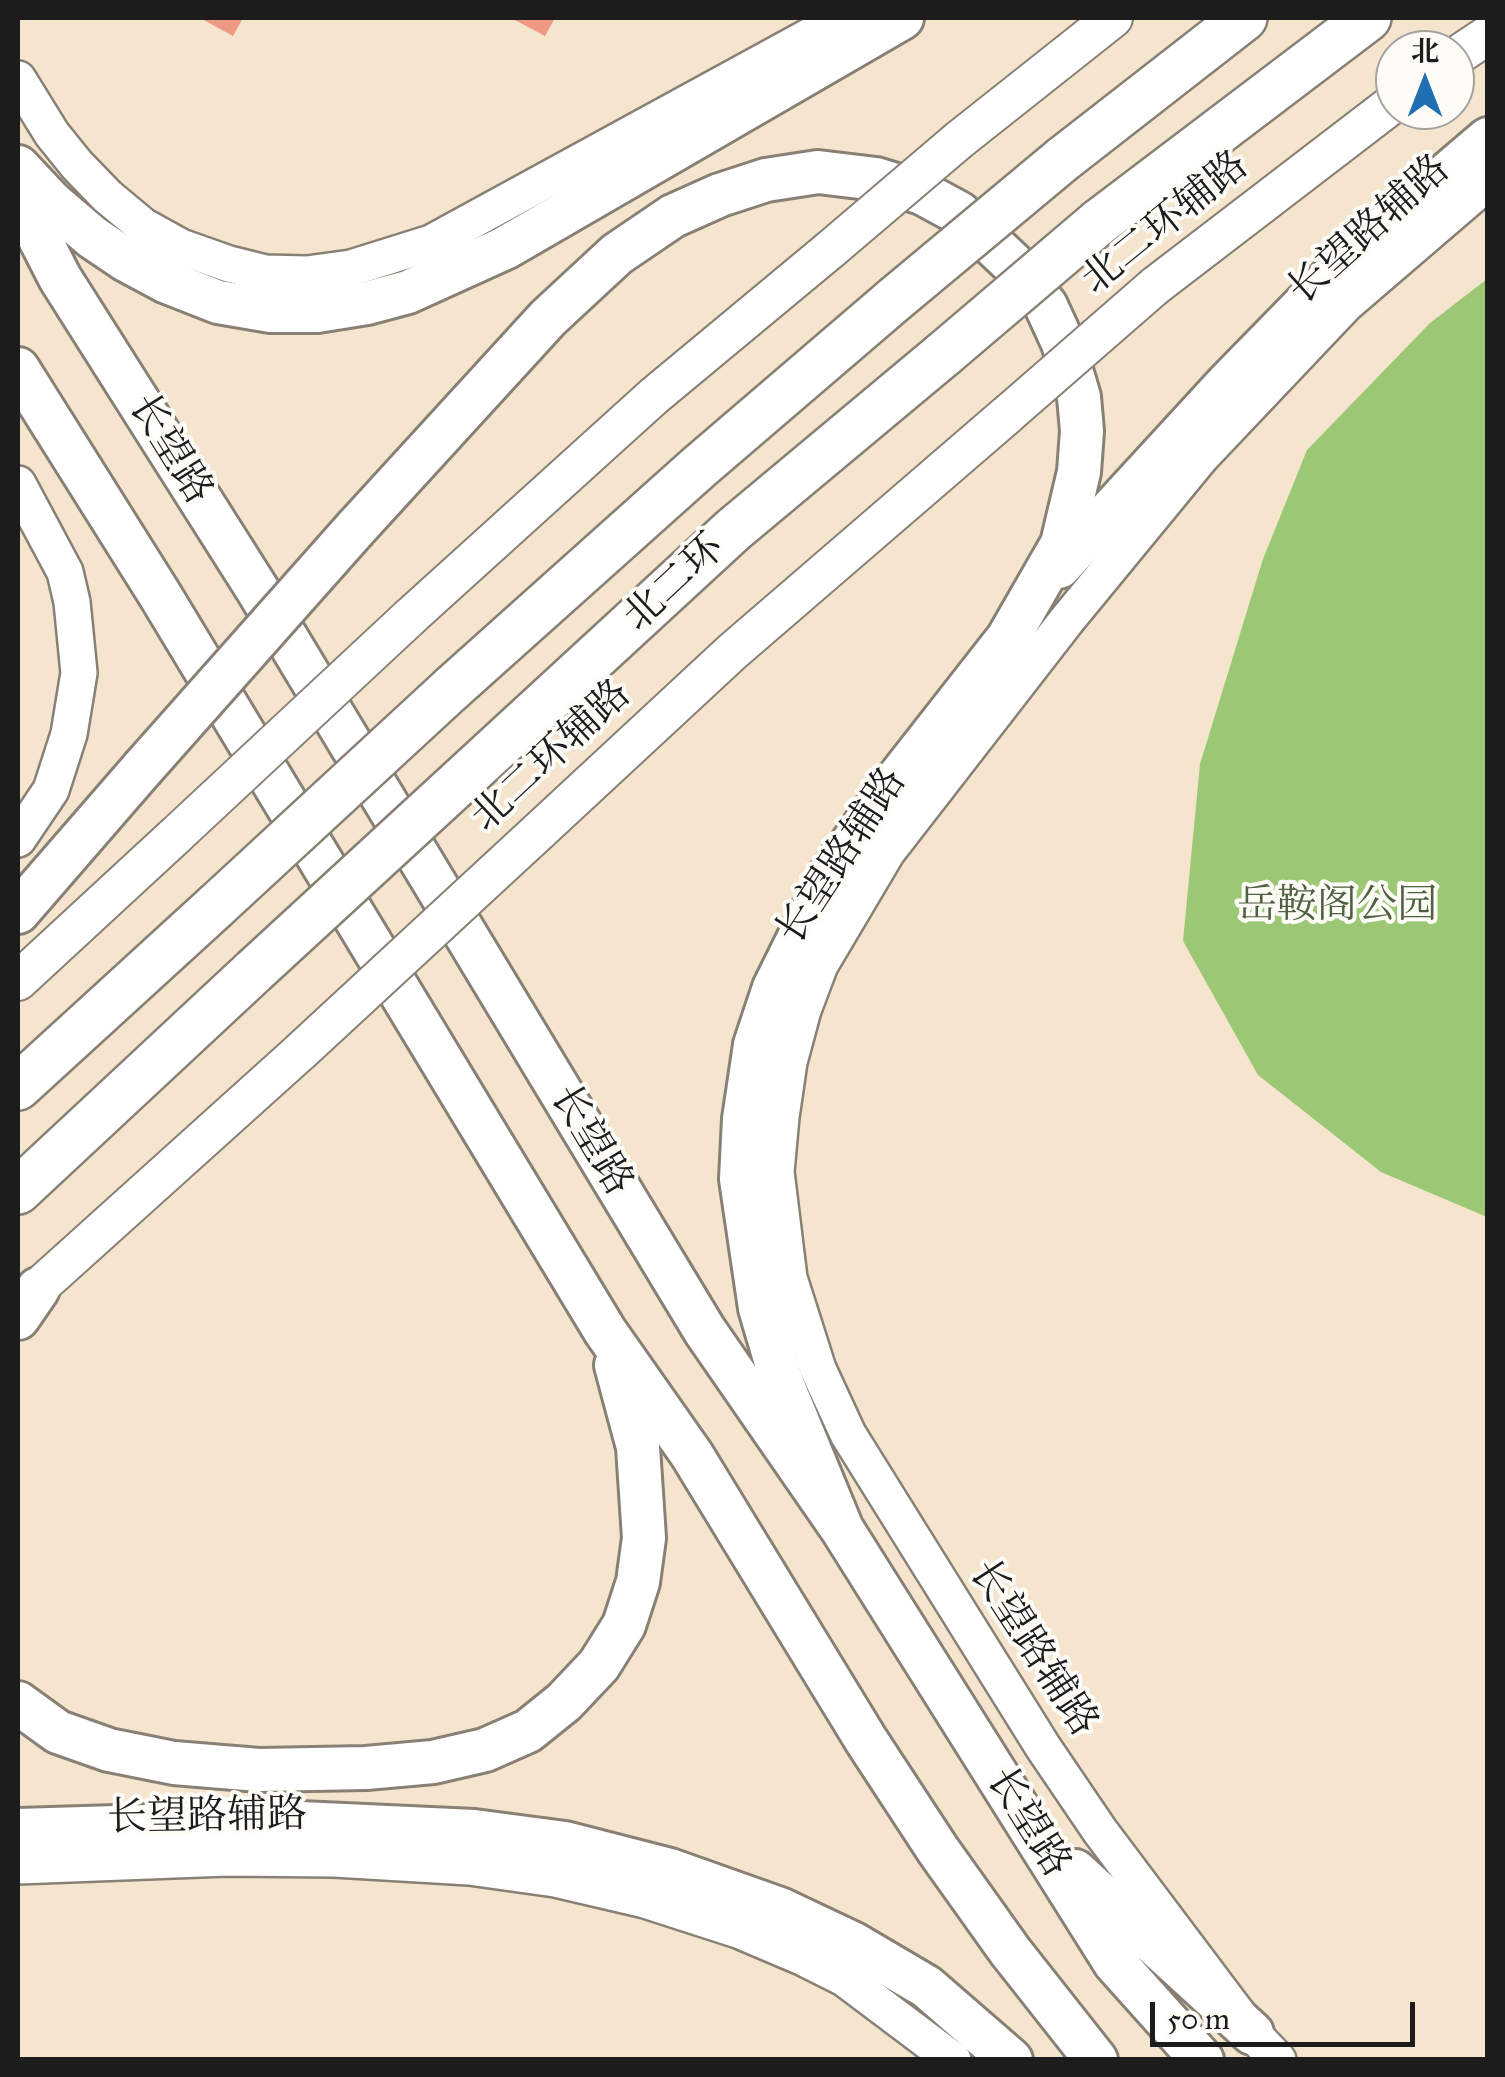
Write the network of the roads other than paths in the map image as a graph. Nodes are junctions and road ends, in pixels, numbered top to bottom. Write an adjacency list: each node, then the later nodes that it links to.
1 (843, 18): 6 (street)
2 (902, 18): 9 (main road)
3 (1113, 18): 17 (main road, bridge)
4 (1244, 18): 18 (highway, 北二环, bridge)
5 (1368, 18): 19 (highway, 北二环, bridge)
6 (18, 79)
7 (1375, 117): 20 (main road, 北二环辅路, bridge)
8 (1488, 139): 14 (main road)
9 (18, 167)
10 (1488, 182): 27 (street, 长望路辅路)
11 (18, 196): 22 (main road, 长望路)
12 (18, 369): 21 (main road)
13 (18, 484): 15 (street)
14 (1038, 590): 16 (main road, bridge); 22 (main road)
15 (18, 839)
16 (18, 912)
17 (18, 981)
18 (18, 1087)
19 (18, 1191)
20 (24, 1304)
21 (606, 1330): 23 (main road); 30 (main road)
22 (842, 1529): 25 (main road, 长望路)
23 (18, 1703)
24 (18, 1830): 29 (main road)
25 (1032, 1832): 27 (main road); 31 (main road, 长望路)
26 (18, 1866): 28 (street, 长望路辅路)
27 (1265, 2046)
28 (953, 2060)
29 (1010, 2060)
30 (1096, 2060)
31 (1202, 2060)

